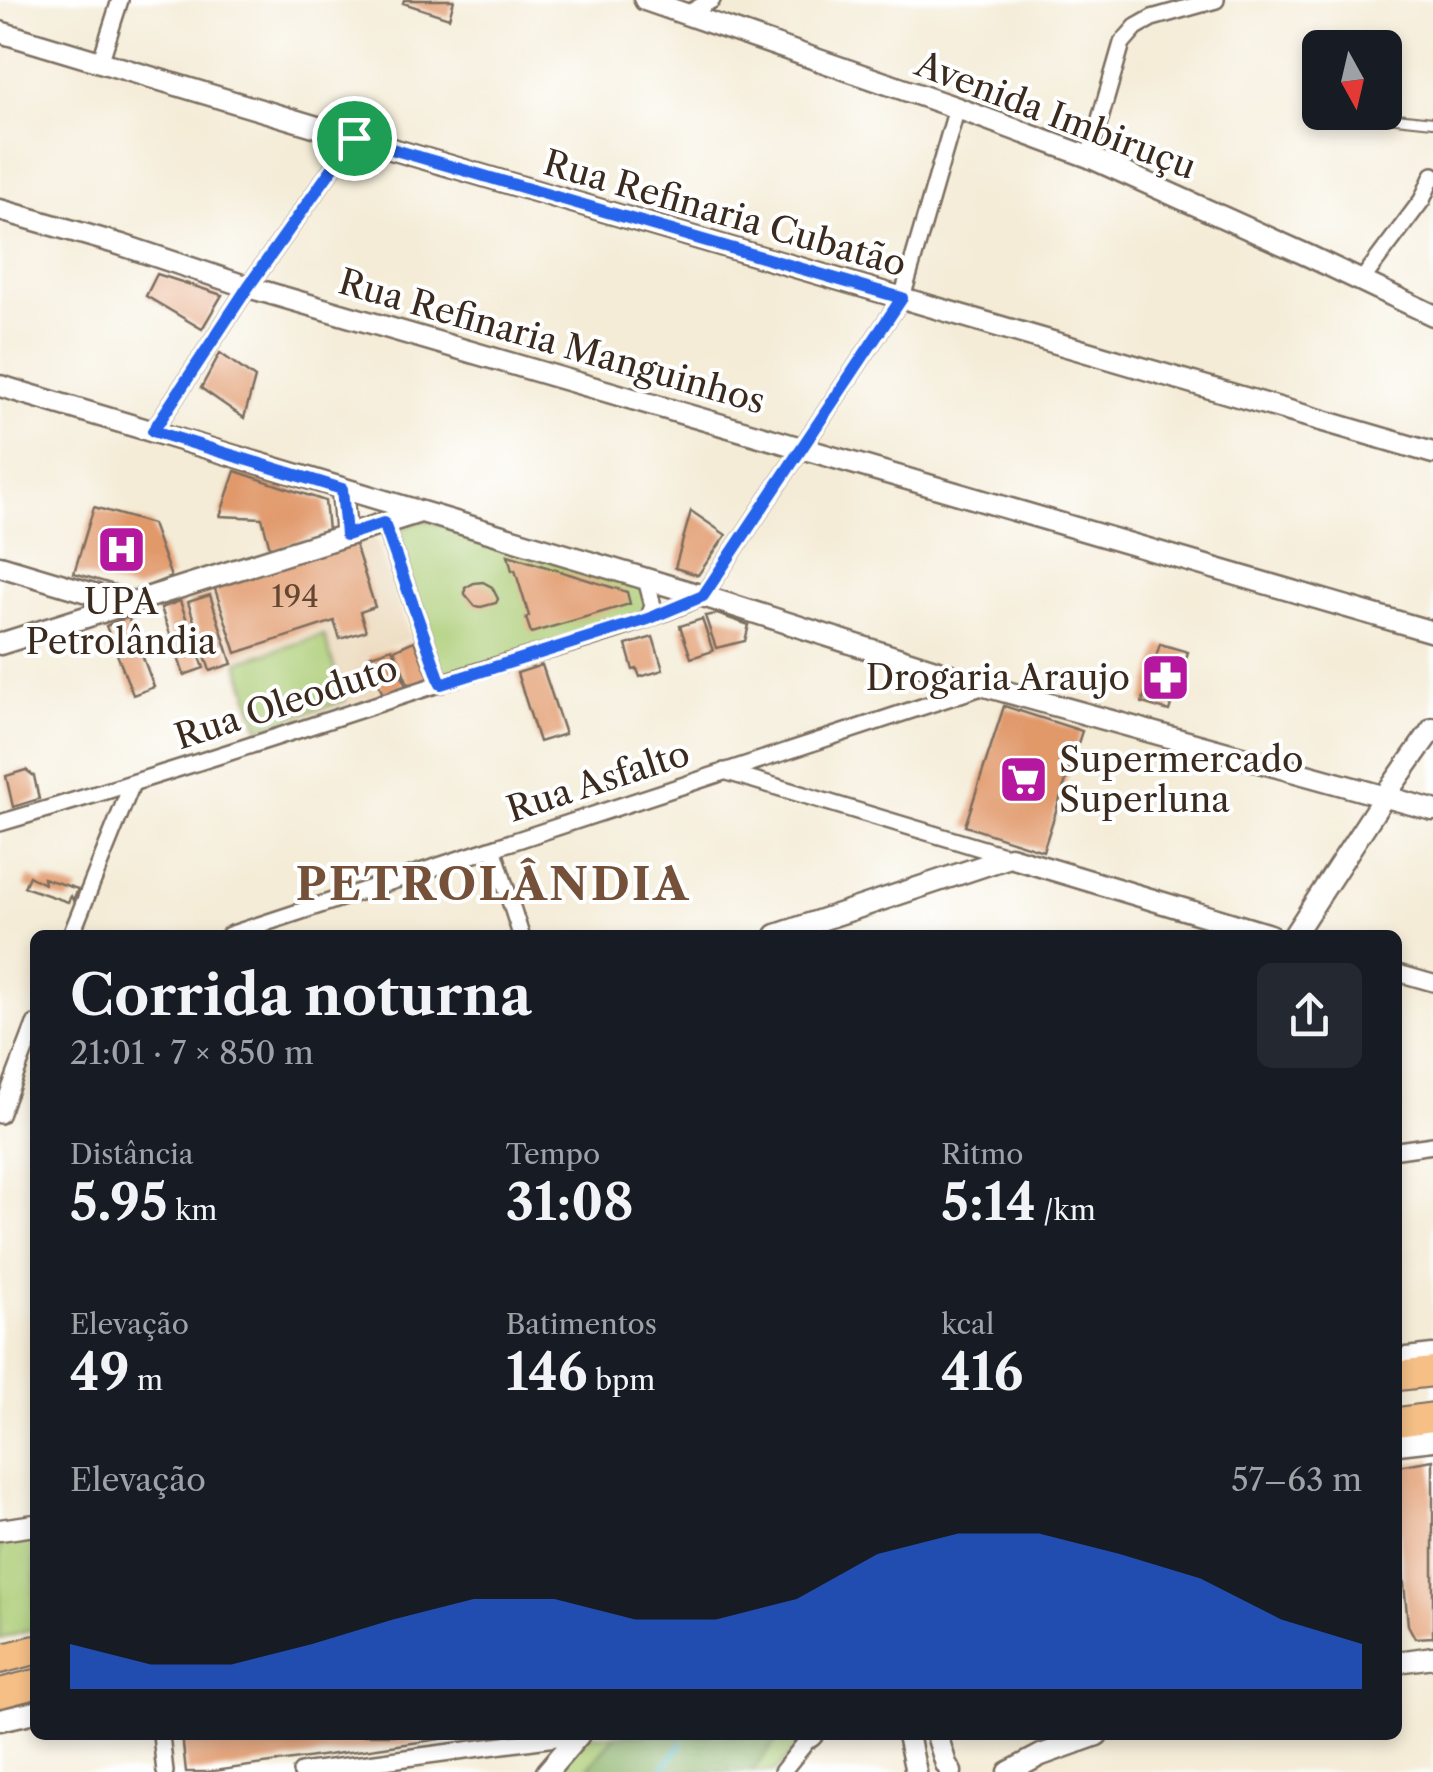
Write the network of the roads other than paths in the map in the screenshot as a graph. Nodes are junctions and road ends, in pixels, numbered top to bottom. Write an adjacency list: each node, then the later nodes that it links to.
1 (120, 0): 7 (street)
2 (645, 0): 5 (street, Avenida Imbiruçu)
3 (712, 0): 5 (street)
4 (1216, 0): 12 (street)
5 (687, 14): 8 (street, Avenida Imbiruçu)
6 (0, 32): 7 (street, Rua Refinaria Cubatão)
7 (100, 64): 11 (street, Rua Refinaria Cubatão)
8 (957, 108): 12 (street, Avenida Imbiruçu); 17 (street)
9 (1402, 119): 10 (lane)
10 (1433, 122)
11 (354, 138): 16 (street); 17 (street, Rua Refinaria Cubatão)
12 (1090, 157): 15 (street, Avenida Imbiruçu)
13 (1433, 175): 15 (street)
14 (0, 210): 16 (street, Rua Refinaria Manguinhos)
15 (1362, 280): 18 (street, Avenida Imbiruçu)
16 (248, 287): 20 (street); 21 (street, Rua Refinaria Manguinhos)
17 (902, 298): 21 (street); 22 (street, Rua Refinaria Cubatão)
18 (1433, 315)
19 (0, 386): 20 (street)
20 (153, 431): 23 (street)
21 (802, 448): 29 (street); 32 (street, Rua Refinaria Manguinhos)
22 (1433, 453)
23 (342, 489): 24 (street); 26 (street)
24 (419, 513): 25 (street); 28 (street)
25 (384, 523): 26 (street); 34 (street)
26 (346, 535): 30 (street)
27 (0, 566): 30 (street)
28 (646, 579): 29 (street); 31 (street)
29 (703, 596): 31 (street, Rua Oleoduto); 35 (street)
30 (127, 604): 33 (street)
31 (648, 619): 34 (street, Rua Oleoduto)
32 (1433, 632)
33 (0, 644)
34 (441, 684): 38 (street, Rua Oleoduto)
35 (985, 686): 37 (street, Rua Asfalto); 39 (street)
36 (1433, 728): 39 (street)
37 (724, 771): 42 (street, Rua Asfalto); 43 (street)
38 (132, 784): 41 (street, Rua Oleoduto); 44 (street)
39 (1384, 797): 40 (street); 49 (street)
40 (1433, 810)
41 (0, 823)
42 (493, 848): 45 (street, Rua Asfalto); 46 (street)
43 (1010, 857): 47 (street); 48 (street)
44 (73, 930)
45 (258, 930)
46 (519, 930)
47 (791, 930)
48 (1253, 930)
49 (1297, 930)
50 (1402, 974): 51 (street)
51 (1433, 984)
52 (30, 1037): 53 (street)
53 (0, 1116)
54 (1433, 1145): 55 (street)
55 (1402, 1149)
56 (1433, 1355): 57 (street)
57 (1402, 1359)
58 (1433, 1372): 59 (highway)
59 (1402, 1376)
60 (1433, 1418): 61 (highway)
61 (1402, 1422)
62 (1433, 1440): 63 (street)
63 (1402, 1444)
64 (30, 1526): 65 (street)
65 (0, 1530)
66 (30, 1651): 68 (highway)
67 (1433, 1657): 69 (street)
68 (0, 1659)
69 (1402, 1661)
70 (30, 1685): 71 (highway)
71 (0, 1693)
72 (30, 1713): 73 (street)
73 (0, 1720)
74 (161, 1740): 83 (street)
75 (541, 1740): 84 (street)
76 (574, 1740): 85 (street)
77 (807, 1740): 86 (street)
78 (909, 1740): 82 (street)
79 (938, 1740): 81 (street)
80 (1083, 1740): 87 (street)
81 (947, 1769)
82 (916, 1771)
83 (165, 1772)
84 (301, 1772)
85 (547, 1772)
86 (782, 1772)
87 (1009, 1772)

